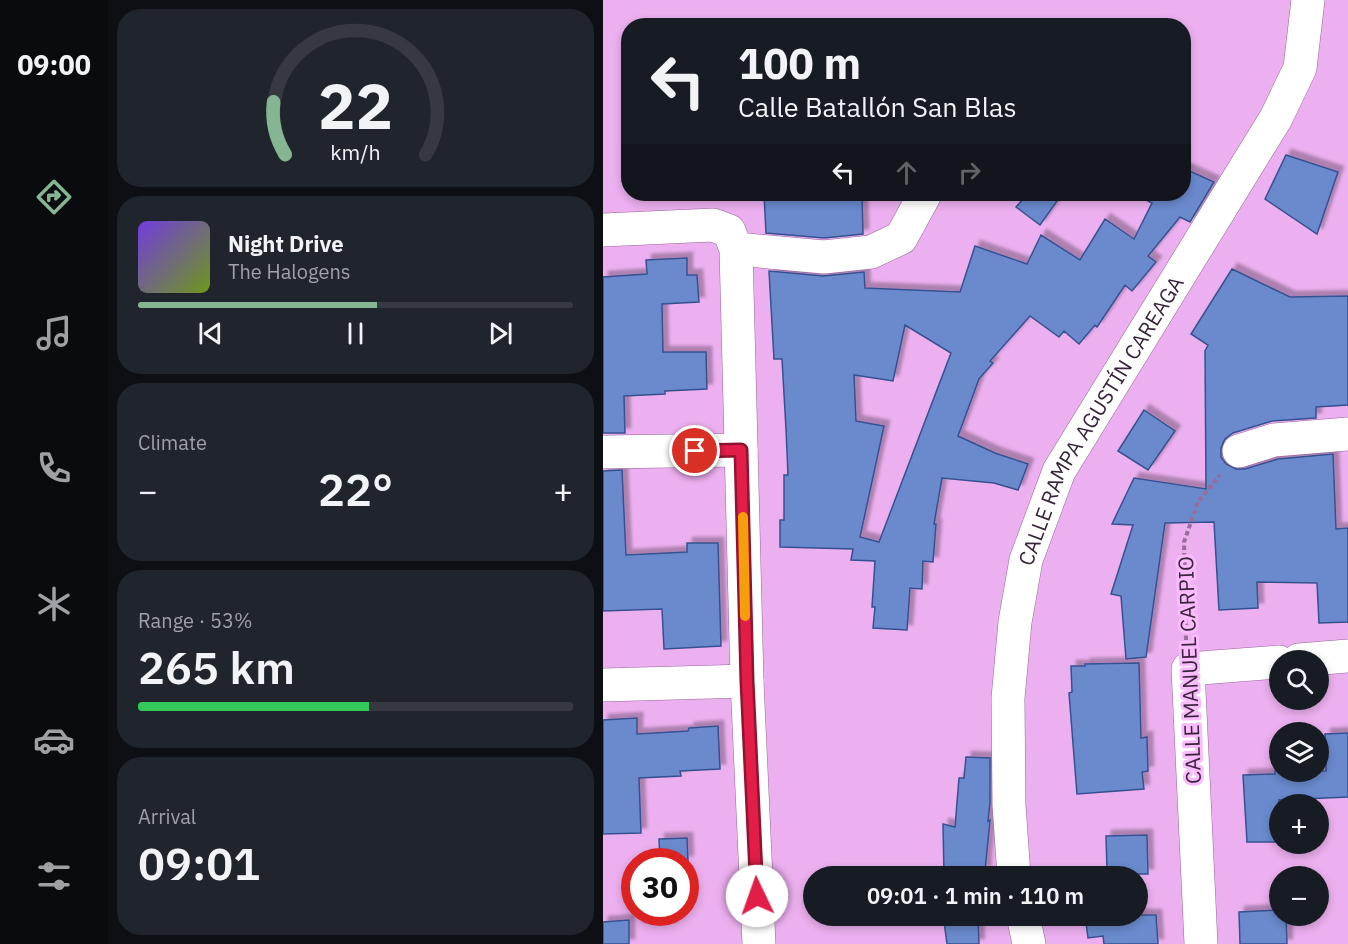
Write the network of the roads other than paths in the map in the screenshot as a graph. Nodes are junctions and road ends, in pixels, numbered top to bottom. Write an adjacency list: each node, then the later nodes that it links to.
1 (1308, 0): 14 (street, CALLE RAMPA AGUSTÍN CAREAGA)
2 (921, 201): 4 (street)
3 (603, 230): 4 (street)
4 (736, 249): 6 (street)
5 (1348, 434): 7 (street)
6 (741, 450): 8 (street); 12 (street)
7 (1239, 451)
8 (603, 452)
9 (1348, 656): 10 (street)
10 (1329, 658)
11 (1269, 663): 18 (street, CALLE MANUEL CARPIO)
12 (747, 681): 13 (street); 16 (street)
13 (603, 685)
14 (1013, 866)
15 (1025, 926): 17 (street)
16 (759, 944)
17 (1029, 944)
18 (1201, 944)

